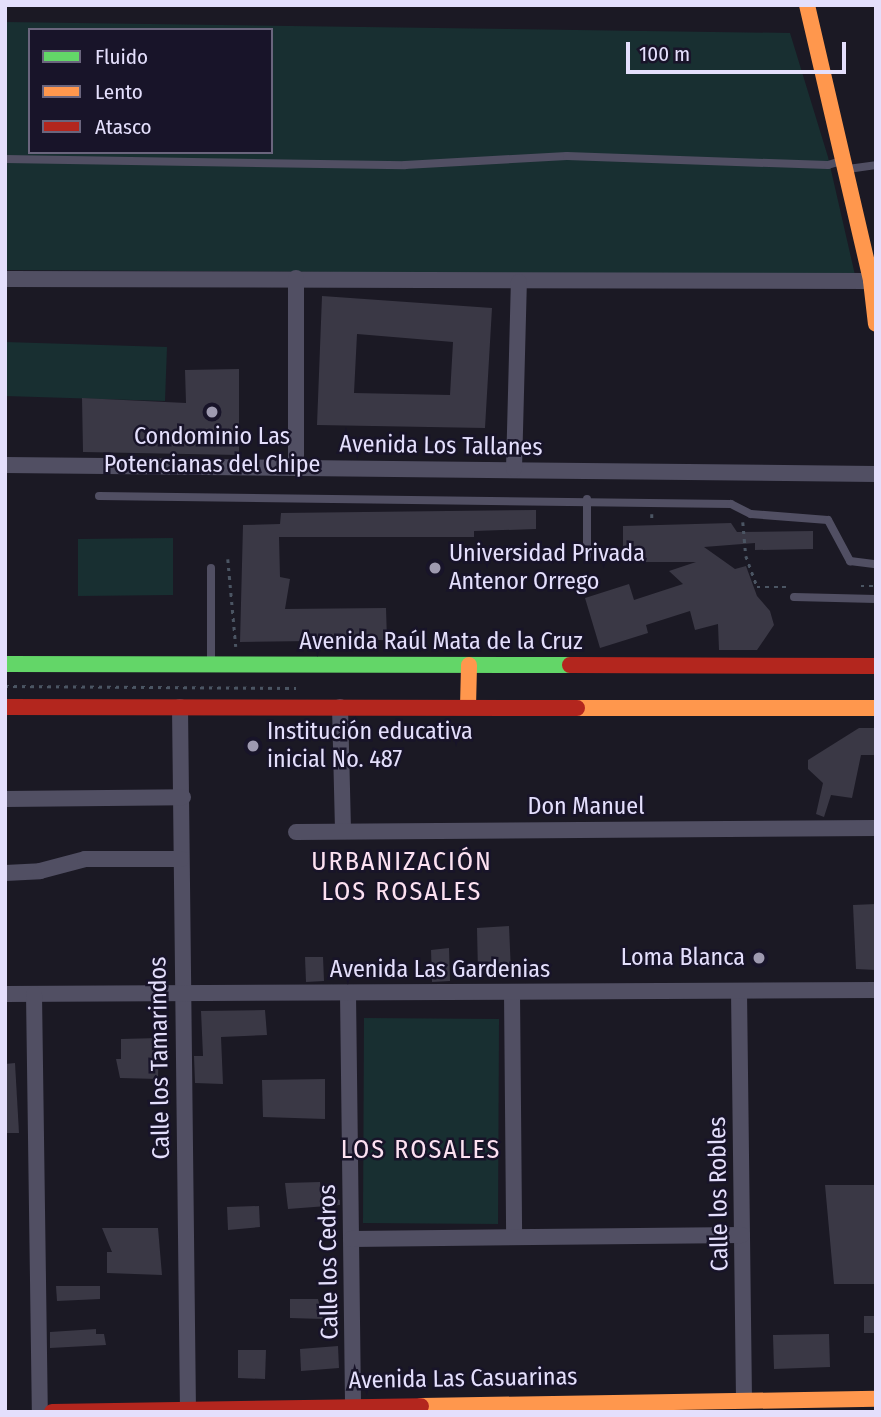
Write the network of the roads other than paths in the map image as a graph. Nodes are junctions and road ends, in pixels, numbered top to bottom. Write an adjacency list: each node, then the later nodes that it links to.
1 (807, 5): 3 (main road)
2 (5, 159): 3 (lane)
3 (844, 165): 4 (lane); 7 (main road)
4 (876, 165)
5 (296, 278): 6 (street); 8 (street); 11 (street)
6 (5, 279)
7 (871, 281): 8 (street); 9 (main road)
8 (519, 282): 12 (street)
9 (876, 324)
10 (5, 465): 11 (street, Avenida Los Tallanes)
11 (296, 467): 12 (street, Avenida Los Tallanes)
12 (514, 469): 13 (street, Avenida Los Tallanes)
13 (876, 474)
14 (99, 496): 15 (lane)
15 (587, 499): 16 (lane); 17 (lane)
16 (587, 556)
17 (876, 564)
18 (211, 568): 22 (lane)
19 (794, 597): 20 (lane)
20 (876, 599)
21 (5, 664): 22 (main road, Avenida Raúl Mata de la Cruz)
22 (211, 664): 23 (main road, Avenida Raúl Mata de la Cruz)
23 (469, 665): 24 (main road, Avenida Raúl Mata de la Cruz); 28 (main road)
24 (876, 666)
25 (5, 707): 26 (main road)
26 (180, 707): 27 (main road); 30 (street, Calle los Tamarindos)
27 (340, 707): 28 (main road); 33 (street)
28 (468, 708): 29 (main road)
29 (876, 708)
30 (183, 797): 31 (street); 35 (street, Calle los Tamarindos)
31 (5, 799)
32 (876, 828): 33 (street, Don Manuel)
33 (343, 831): 34 (street, Don Manuel)
34 (296, 832)
35 (181, 859): 36 (street); 39 (street, Calle los Tamarindos)
36 (5, 873)
37 (876, 990): 38 (street, Avenida Las Gardenias)
38 (739, 991): 40 (street, Avenida Las Gardenias); 45 (street, Calle los Robles)
39 (181, 992): 41 (street, Avenida Las Gardenias); 43 (street, Avenida Las Gardenias); 50 (street, Calle los Tamarindos)
40 (512, 992): 41 (street, Avenida Las Gardenias); 44 (street)
41 (348, 993): 46 (street, Calle los Cedros)
42 (5, 994): 43 (street, Avenida Las Gardenias)
43 (34, 994): 51 (street)
44 (514, 1236): 45 (street); 46 (street)
45 (742, 1236): 47 (street, Calle los Robles)
46 (351, 1240): 49 (street, Calle los Cedros)
47 (744, 1398): 48 (main road, Avenida Las Casuarinas); 49 (main road, Avenida Las Casuarinas)
48 (876, 1399)
49 (354, 1405): 50 (main road, Avenida Las Casuarinas)
50 (188, 1408): 52 (main road, Avenida Las Casuarinas)
51 (40, 1412)
52 (52, 1412)

